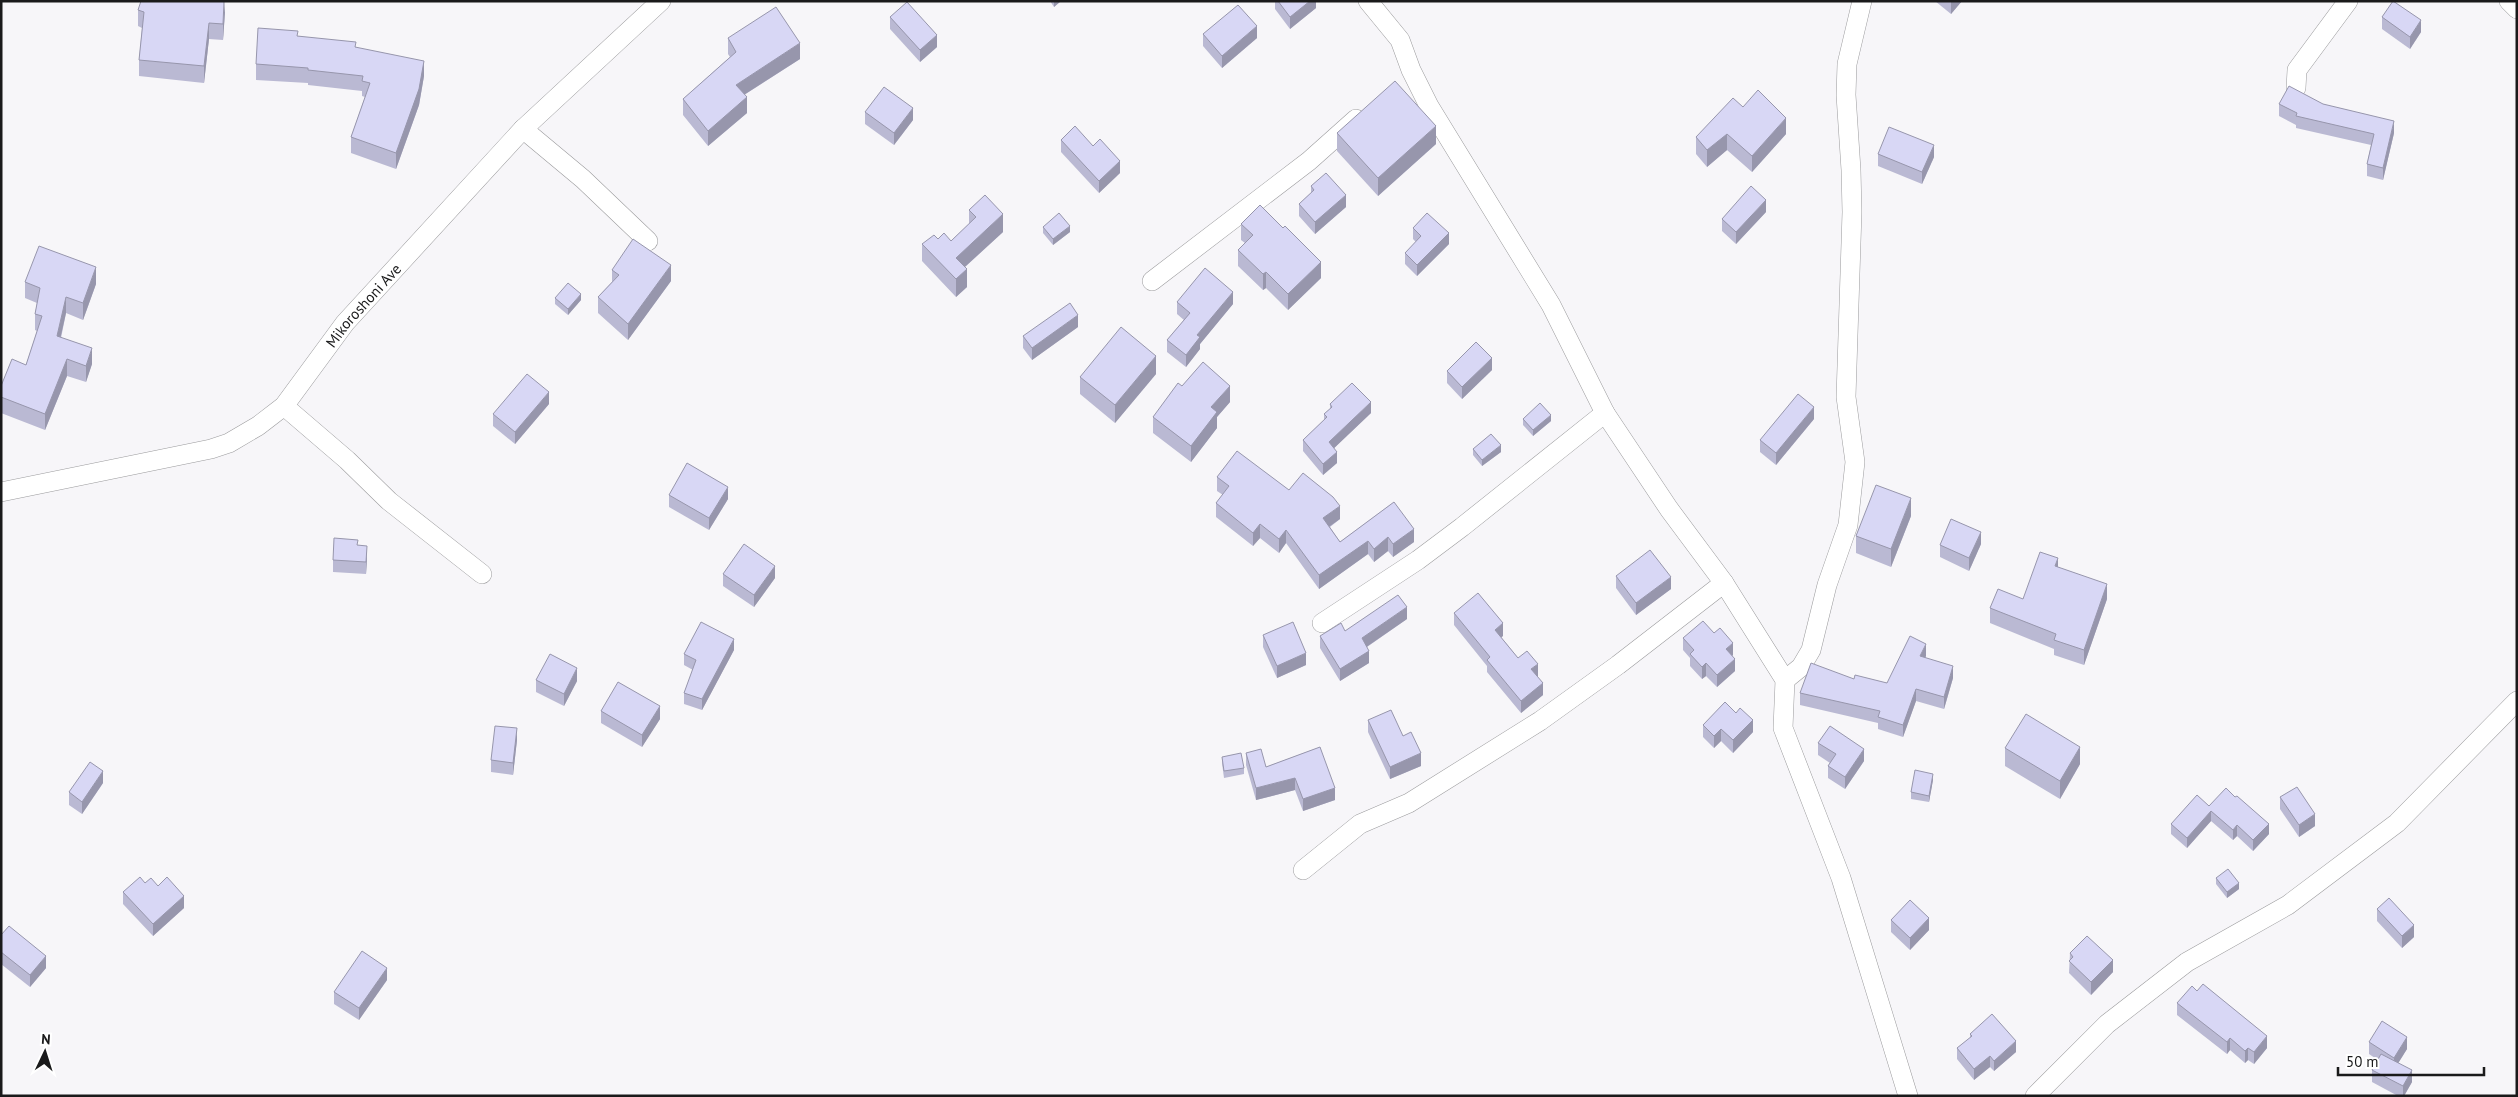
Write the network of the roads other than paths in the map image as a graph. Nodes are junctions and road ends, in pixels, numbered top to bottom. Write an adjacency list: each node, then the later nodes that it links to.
1 (661, 1): 11 (street, Mikoroshoni Ave)
2 (1368, 1): 7 (street)
3 (1862, 1): 20 (street)
4 (2348, 1): 9 (street)
5 (2510, 1): 6 (street)
6 (2517, 8)
7 (1411, 70): 8 (street); 15 (street)
8 (1396, 83)
9 (2296, 88)
10 (1367, 109): 13 (street)
11 (523, 129): 12 (street); 14 (street, Mikoroshoni Ave)
12 (648, 240)
13 (1152, 281)
14 (284, 406): 16 (street, Mikoroshoni Ave); 17 (street)
15 (1606, 413): 18 (street); 19 (street)
16 (1, 492)
17 (482, 574)
18 (1724, 583): 20 (street); 22 (street)
19 (1322, 623)
20 (1785, 680): 23 (street)
21 (2517, 701): 24 (street)
22 (1303, 870)
23 (1908, 1096)
24 (2035, 1096)

